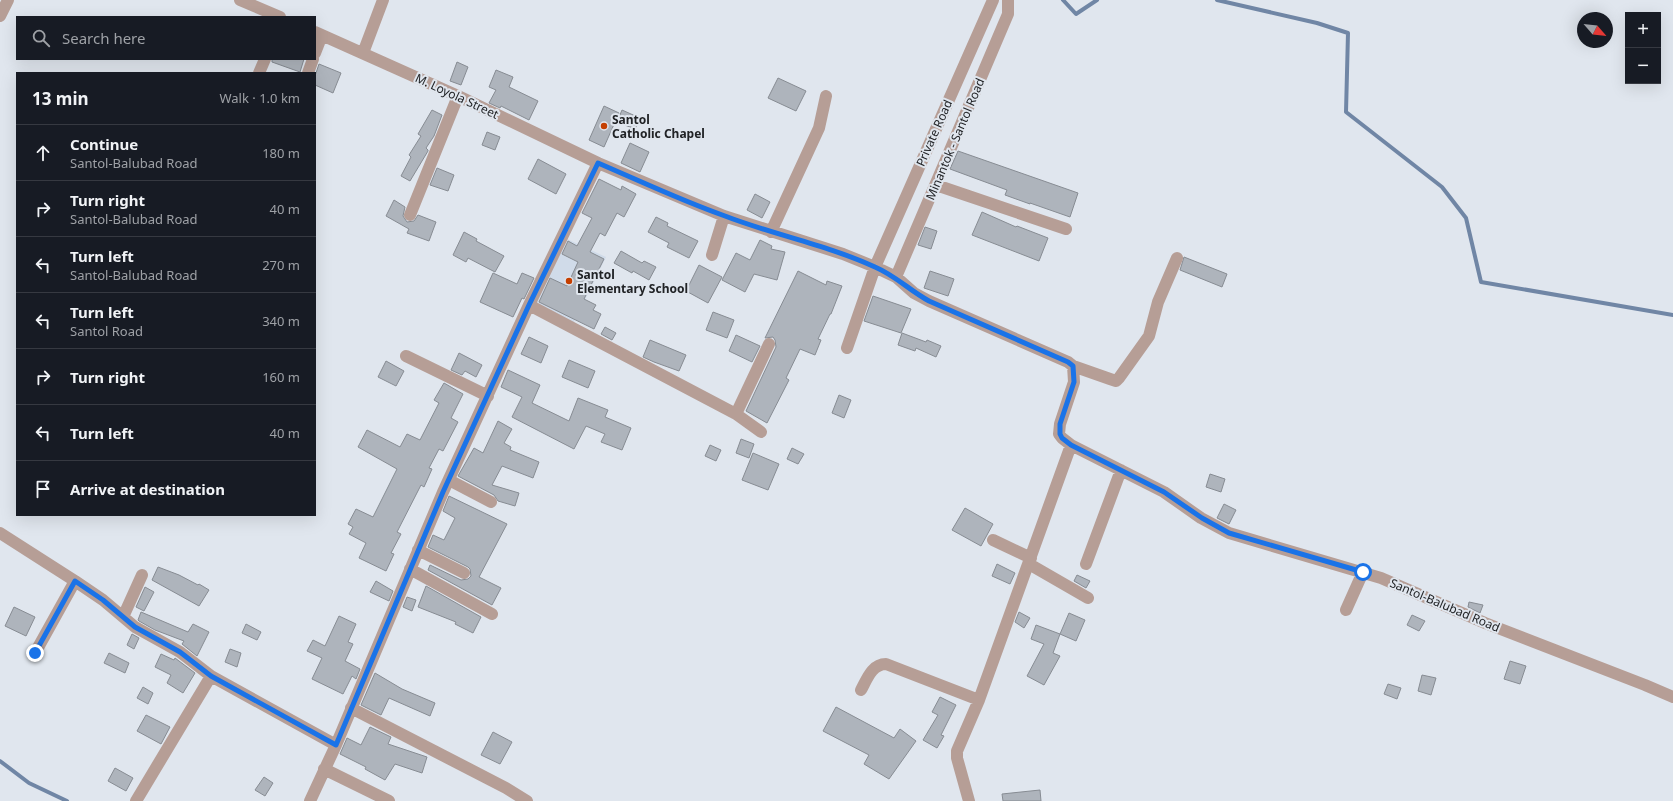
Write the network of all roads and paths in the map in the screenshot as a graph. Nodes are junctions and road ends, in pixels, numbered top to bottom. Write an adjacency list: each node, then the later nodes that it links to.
1 (8, 0): 6 (street)
2 (383, 0): 10 (street)
3 (993, 0): 25 (street, Private Road)
4 (1008, 0): 18 (street, Minantok - Santol Road)
5 (244, 1): 7 (street)
6 (0, 16)
7 (278, 16)
8 (318, 34): 9 (street); 10 (street, M. Loyola Street)
9 (316, 47)
10 (363, 53): 15 (street, M. Loyola Street)
11 (265, 60): 13 (street)
12 (313, 60): 14 (street)
13 (259, 72)
14 (308, 72)
15 (458, 96): 17 (street, M. Loyola Street); 19 (street)
16 (826, 96): 22 (street)
17 (598, 163): 20 (street); 27 (street)
18 (936, 185): 21 (street); 26 (street, Minantok - Santol Road)
19 (410, 215)
20 (724, 216): 22 (street); 23 (street)
21 (1066, 229)
22 (771, 232): 25 (street)
23 (712, 255)
24 (1177, 258): 31 (street)
25 (875, 267): 26 (street); 29 (street, Private Road)
26 (896, 277): 31 (street)
27 (529, 305): 32 (street); 33 (street)
28 (769, 344): 33 (street)
29 (847, 348)
30 (406, 356): 32 (street)
31 (1073, 366): 35 (street, Santol-Balubad Road)
32 (488, 396): 37 (street)
33 (736, 414): 34 (street)
34 (761, 432)
35 (1071, 445): 36 (street, Santol-Balubad Road); 42 (street)
36 (1122, 470): 43 (street); 45 (street, Santol-Balubad Road)
37 (449, 480): 38 (street); 41 (street)
38 (490, 502)
39 (0, 533): 48 (street)
40 (993, 540): 42 (street)
41 (418, 550): 44 (street); 46 (street)
42 (1030, 561): 49 (street); 57 (street)
43 (1086, 564)
44 (410, 569): 51 (street); 58 (street)
45 (1363, 572): 50 (street); 56 (street, Santol-Balubad Road)
46 (464, 573)
47 (142, 575): 52 (street)
48 (75, 581): 52 (street); 53 (street)
49 (1088, 598)
50 (1346, 610)
51 (492, 614)
52 (123, 617): 54 (street)
53 (35, 653)
54 (211, 676): 59 (street); 62 (street)
55 (861, 690): 57 (street)
56 (1673, 697)
57 (979, 700): 65 (street)
58 (351, 708): 59 (street); 64 (street)
59 (336, 745): 60 (street)
60 (324, 769): 61 (street); 63 (street)
61 (314, 800)
62 (136, 801)
63 (388, 801)
64 (528, 801)
65 (969, 801)

